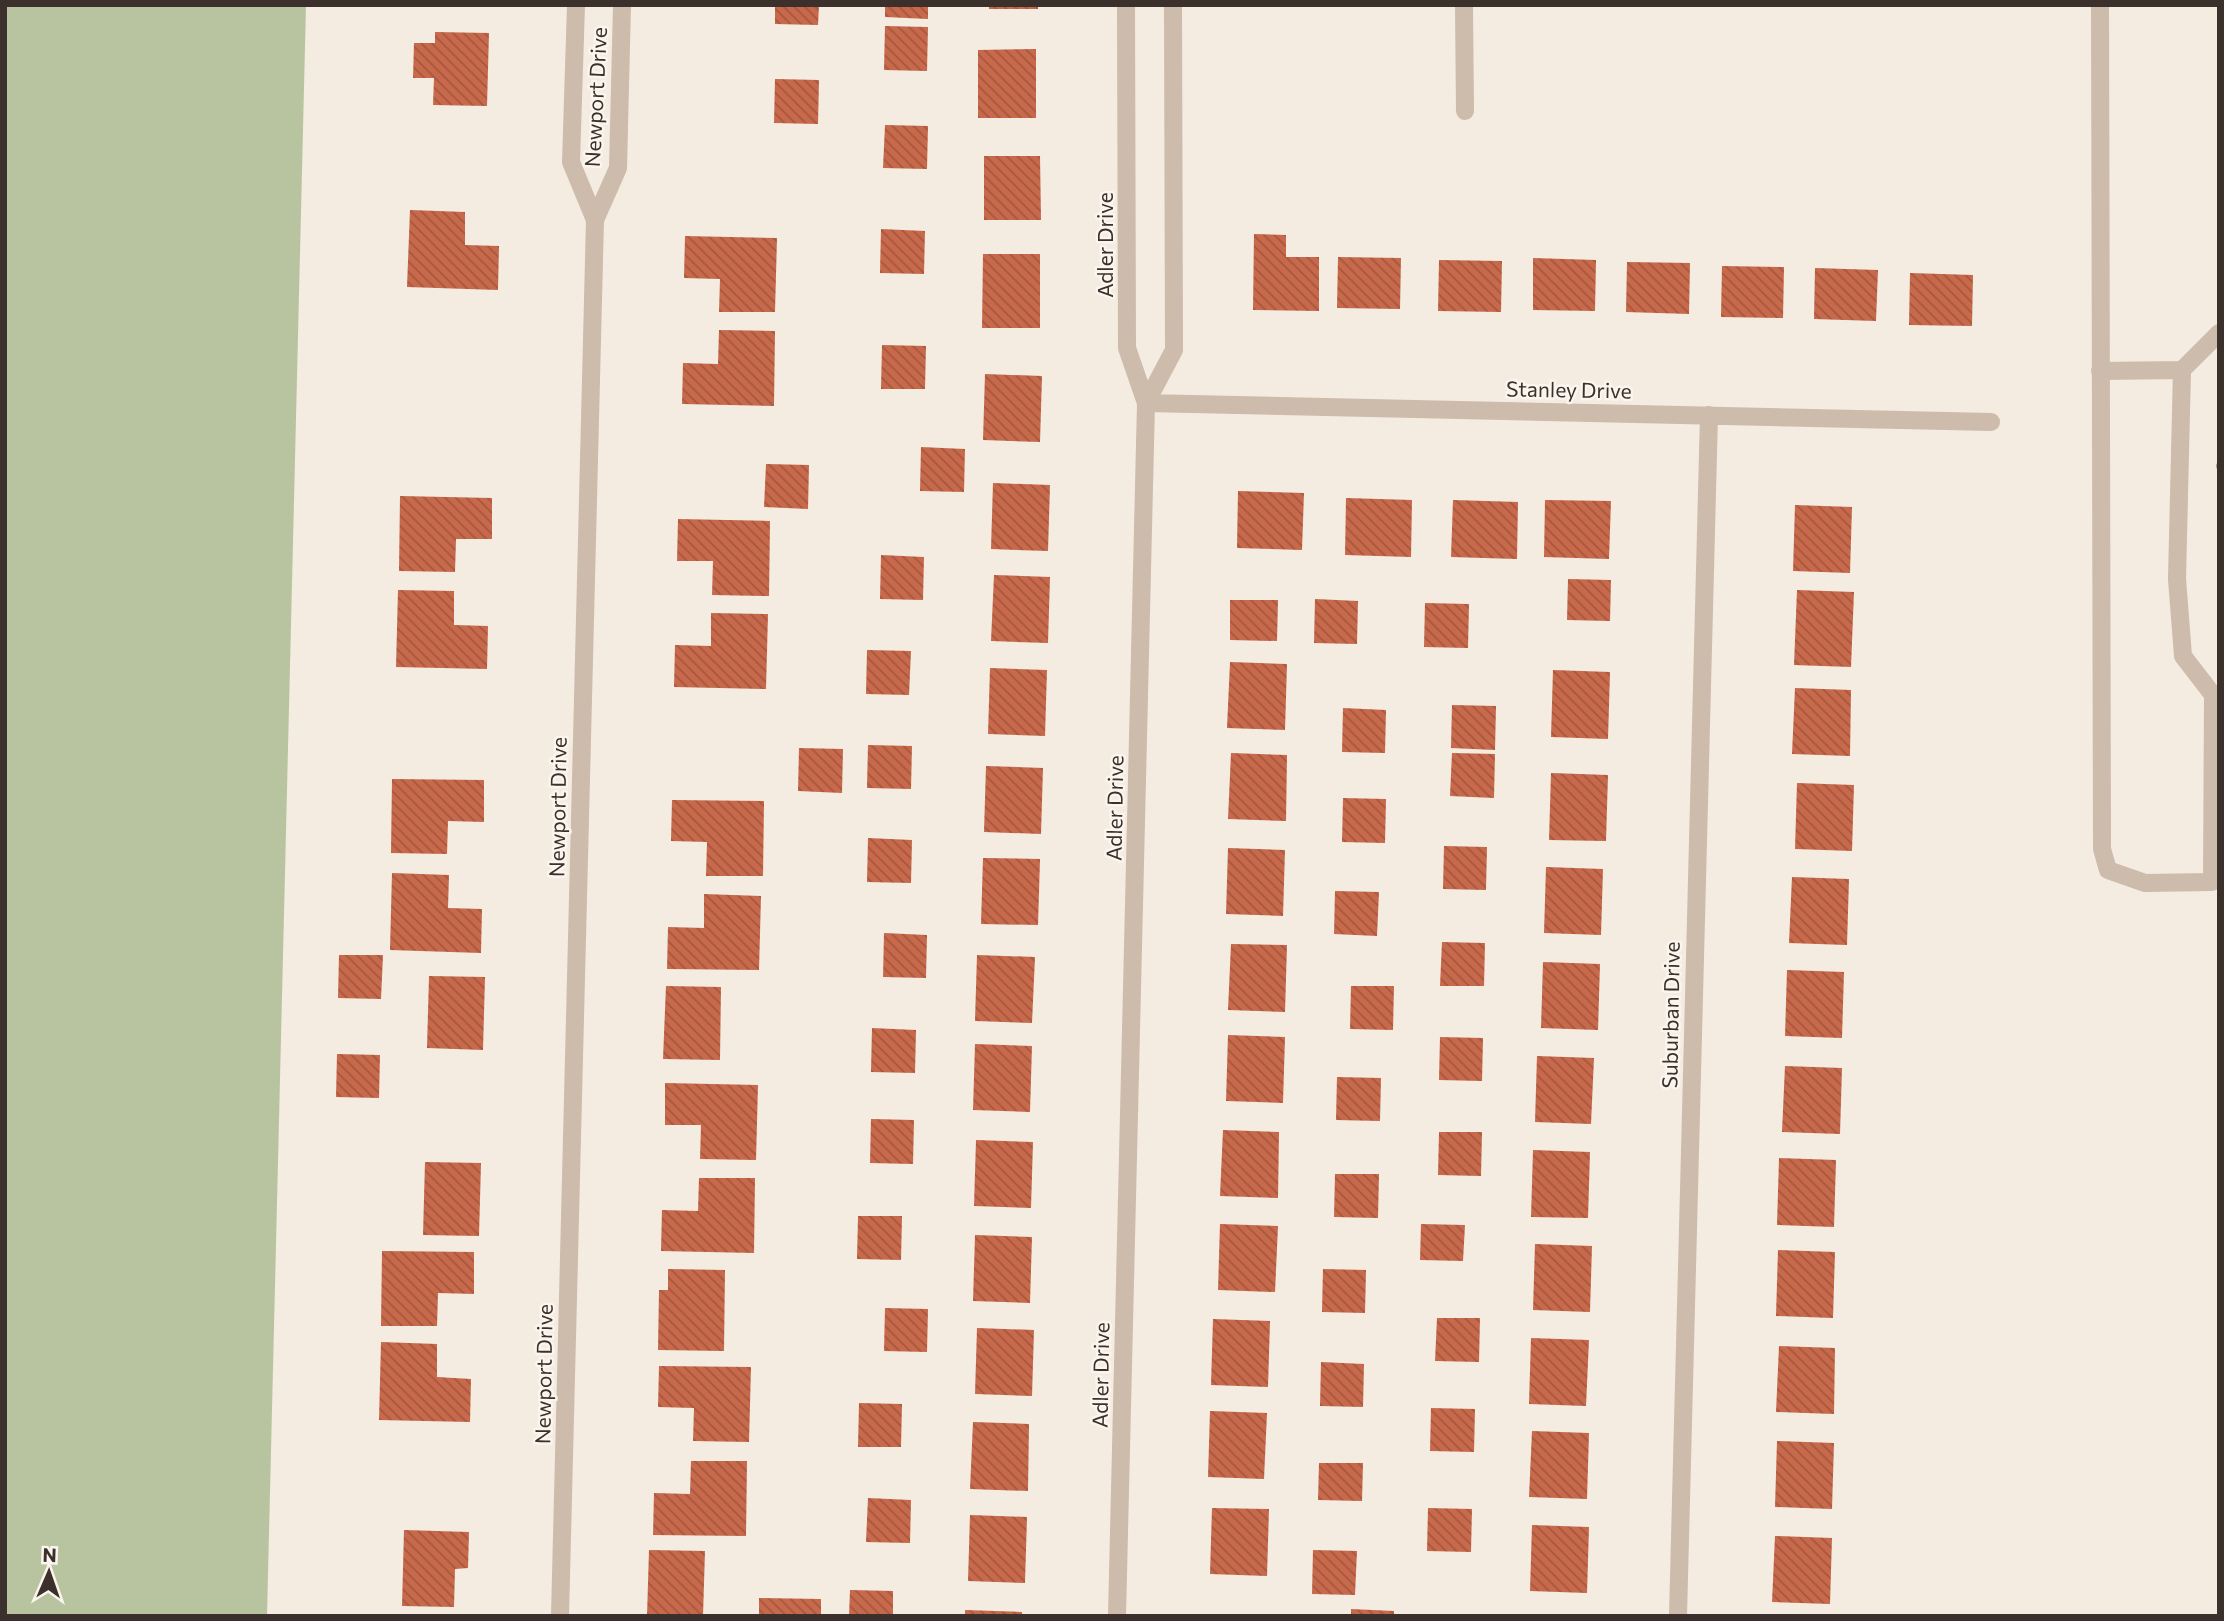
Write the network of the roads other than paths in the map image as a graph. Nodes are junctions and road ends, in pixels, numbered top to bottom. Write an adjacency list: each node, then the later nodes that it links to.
1 (576, 5): 8 (street)
2 (622, 5): 8 (street, Newport Drive)
3 (1126, 5): 12 (street, Adler Drive)
4 (1173, 5): 12 (street)
5 (1464, 5): 7 (street)
6 (2102, 5): 11 (street)
7 (1465, 111)
8 (595, 220): 17 (street, Newport Drive)
9 (2219, 333): 10 (street)
10 (2182, 370): 11 (street); 15 (street)
11 (2101, 371): 16 (street)
12 (1146, 403): 13 (street, Stanley Drive); 18 (street, Adler Drive)
13 (1709, 415): 14 (street, Stanley Drive); 19 (street, Suburban Drive)
14 (1991, 422)
15 (2216, 729): 16 (street)
16 (2215, 882)
17 (560, 1616)
18 (1117, 1616)
19 (1678, 1616)

